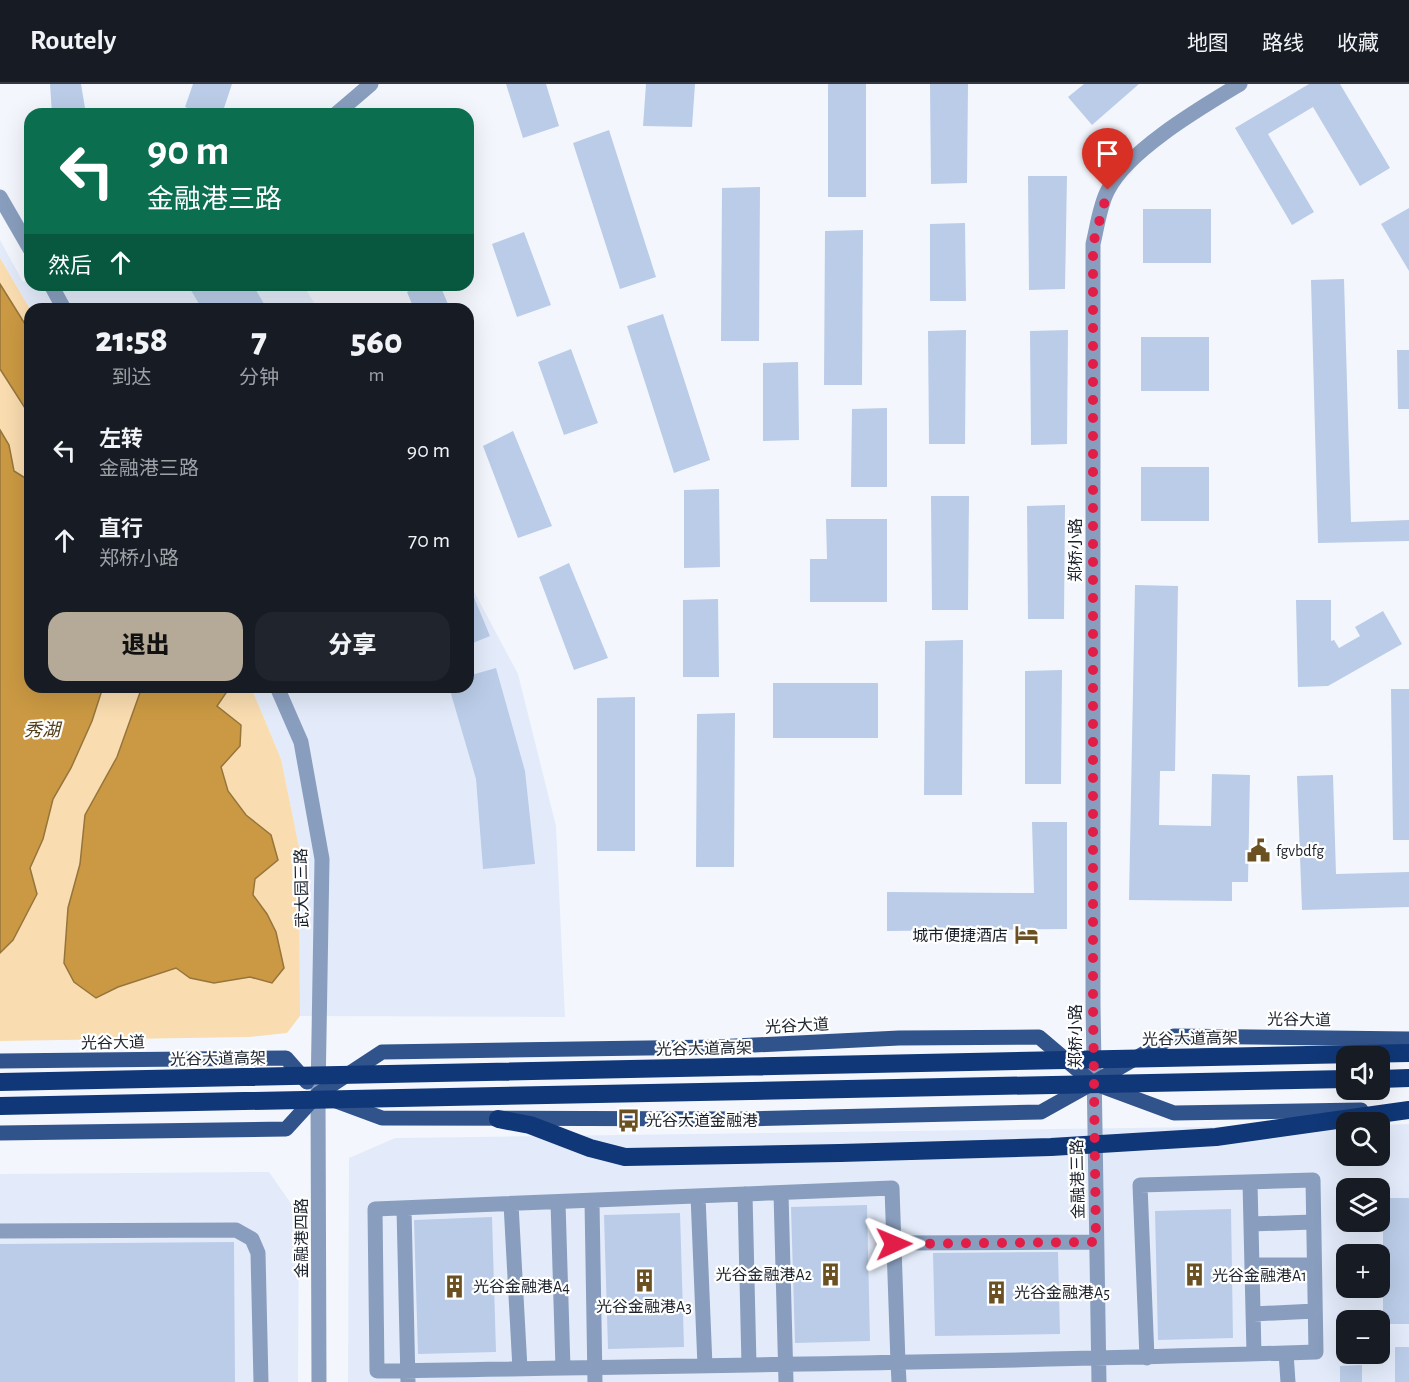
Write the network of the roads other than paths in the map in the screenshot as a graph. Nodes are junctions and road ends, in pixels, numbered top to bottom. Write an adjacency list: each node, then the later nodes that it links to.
1 (371, 84): 3 (street)
2 (1240, 84): 14 (street, 郑桥小路)
3 (343, 108)
4 (0, 197): 5 (street)
5 (24, 237)
6 (280, 693): 15 (street, 武大园三路)
7 (1409, 1038): 14 (main road, 光谷大道)
8 (1409, 1053): 13 (highway, 光谷大道高架, bridge)
9 (0, 1061): 15 (main road, 光谷大道)
10 (1409, 1078): 12 (highway)
11 (1336, 1079): 16 (highway, bridge)
12 (1390, 1079)
13 (0, 1082)
14 (1093, 1083): 15 (main road, 光谷大道); 17 (main road, 光谷大道); 18 (main road, 光谷大道); 31 (street, 金融港三路)
15 (318, 1094): 18 (main road, 光谷大道); 19 (main road, 光谷大道); 50 (street, 金融港四路)
16 (0, 1106)
17 (1409, 1110): 18 (highway, bridge)
18 (498, 1119)
19 (0, 1133)
20 (1250, 1182): 28 (street); 29 (street); 39 (street)
21 (781, 1193): 22 (street); 32 (street); 42 (street)
22 (745, 1194): 23 (street); 43 (street)
23 (698, 1196): 24 (street); 44 (street)
24 (592, 1201): 25 (street); 47 (street)
25 (558, 1202): 26 (street); 45 (street)
26 (511, 1204): 27 (street); 46 (street)
27 (404, 1208): 48 (street); 48 (street)
28 (1314, 1222): 29 (street); 34 (street)
29 (1251, 1224): 33 (street)
30 (0, 1231): 49 (street)
31 (1096, 1242): 32 (street); 40 (street, 金融港三路)
32 (894, 1244): 41 (street)
33 (1252, 1265): 34 (street); 36 (street)
34 (1314, 1265): 35 (street)
35 (1315, 1311): 36 (street); 37 (street)
36 (1253, 1314): 38 (street)
37 (1286, 1353): 38 (street); 54 (street)
38 (1254, 1354): 39 (street)
39 (1147, 1358): 40 (street)
40 (1099, 1359): 41 (street); 53 (street, 金融港三路)
41 (898, 1363): 42 (street); 52 (street)
42 (786, 1364): 43 (street); 51 (street)
43 (749, 1365): 44 (street)
44 (705, 1366): 47 (street)
45 (563, 1368): 46 (street); 47 (street)
46 (520, 1369): 48 (street)
47 (595, 1375)
48 (408, 1376)
49 (261, 1382)
50 (319, 1382)
51 (786, 1382)
52 (899, 1382)
53 (1099, 1382)
54 (1288, 1382)

